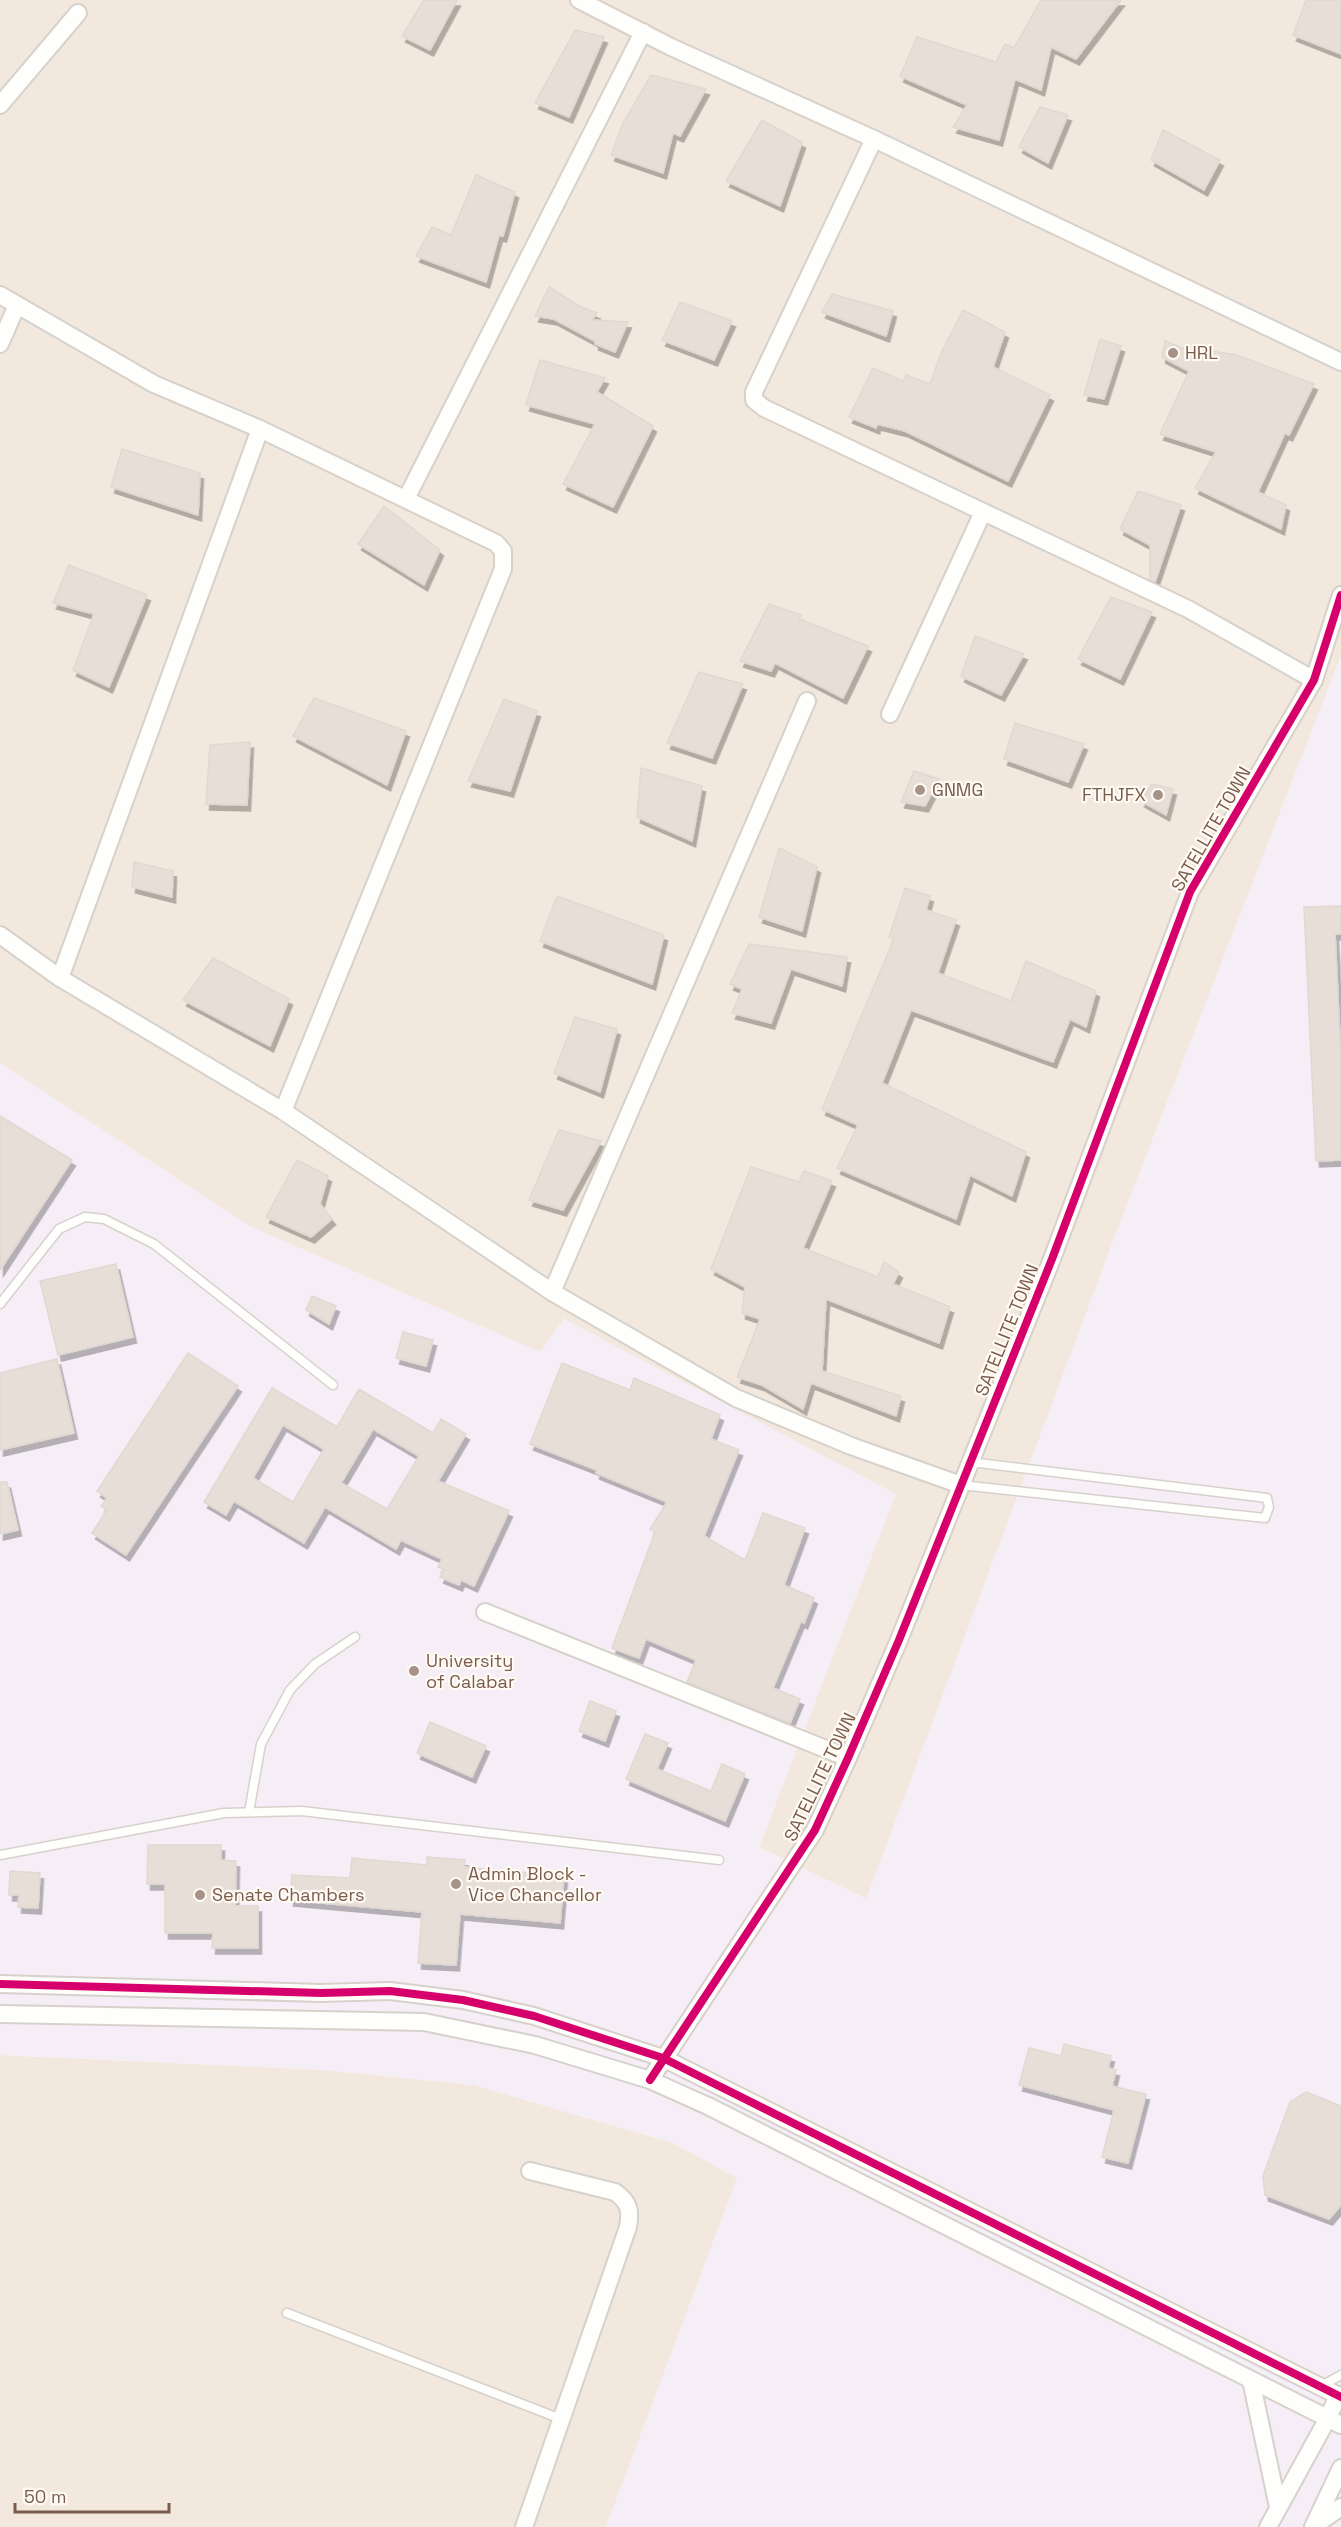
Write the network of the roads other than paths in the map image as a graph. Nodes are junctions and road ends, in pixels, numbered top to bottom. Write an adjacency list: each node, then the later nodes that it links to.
1 (579, 0): 3 (street)
2 (78, 14): 4 (street)
3 (643, 32): 5 (street); 11 (street)
4 (0, 105)
5 (874, 139): 9 (street); 12 (street)
6 (0, 295): 7 (street)
7 (17, 305): 8 (street); 10 (street)
8 (0, 344)
9 (1341, 362)
10 (260, 429): 11 (street); 18 (street)
11 (406, 499): 19 (street)
12 (983, 512): 14 (street); 16 (street)
13 (1341, 595): 14 (street, SATELLITE TOWN)
14 (1314, 680): 23 (street, SATELLITE TOWN)
15 (807, 701): 20 (street)
16 (890, 714)
17 (0, 935): 18 (street)
18 (60, 978): 19 (street)
19 (283, 1112): 20 (street)
20 (552, 1292): 24 (street)
21 (0, 1304): 22 (lane)
22 (333, 1385)
23 (969, 1462): 24 (street, SATELLITE TOWN); 24 (lane)
24 (961, 1485): 27 (street, SATELLITE TOWN)
25 (485, 1612): 27 (street)
26 (355, 1637): 28 (lane)
27 (848, 1758): 33 (street, SATELLITE TOWN)
28 (249, 1812): 29 (lane); 30 (lane)
29 (0, 1855)
30 (719, 1860)
31 (0, 1984): 33 (street)
32 (0, 2014): 34 (street)
33 (663, 2058): 34 (street, SATELLITE TOWN); 39 (street)
34 (650, 2080): 38 (street)
35 (530, 2171): 41 (street)
36 (287, 2313): 41 (lane)
37 (1341, 2375): 39 (lane)
38 (1251, 2380): 42 (street); 44 (street)
39 (1320, 2387): 40 (street)
40 (1340, 2396): 42 (street)
41 (561, 2420): 46 (street)
42 (1334, 2422): 44 (street)
43 (1341, 2468): 48 (street)
44 (1278, 2507): 47 (street)
45 (1341, 2507): 48 (street)
46 (524, 2527)
47 (1268, 2527)
48 (1313, 2527)

